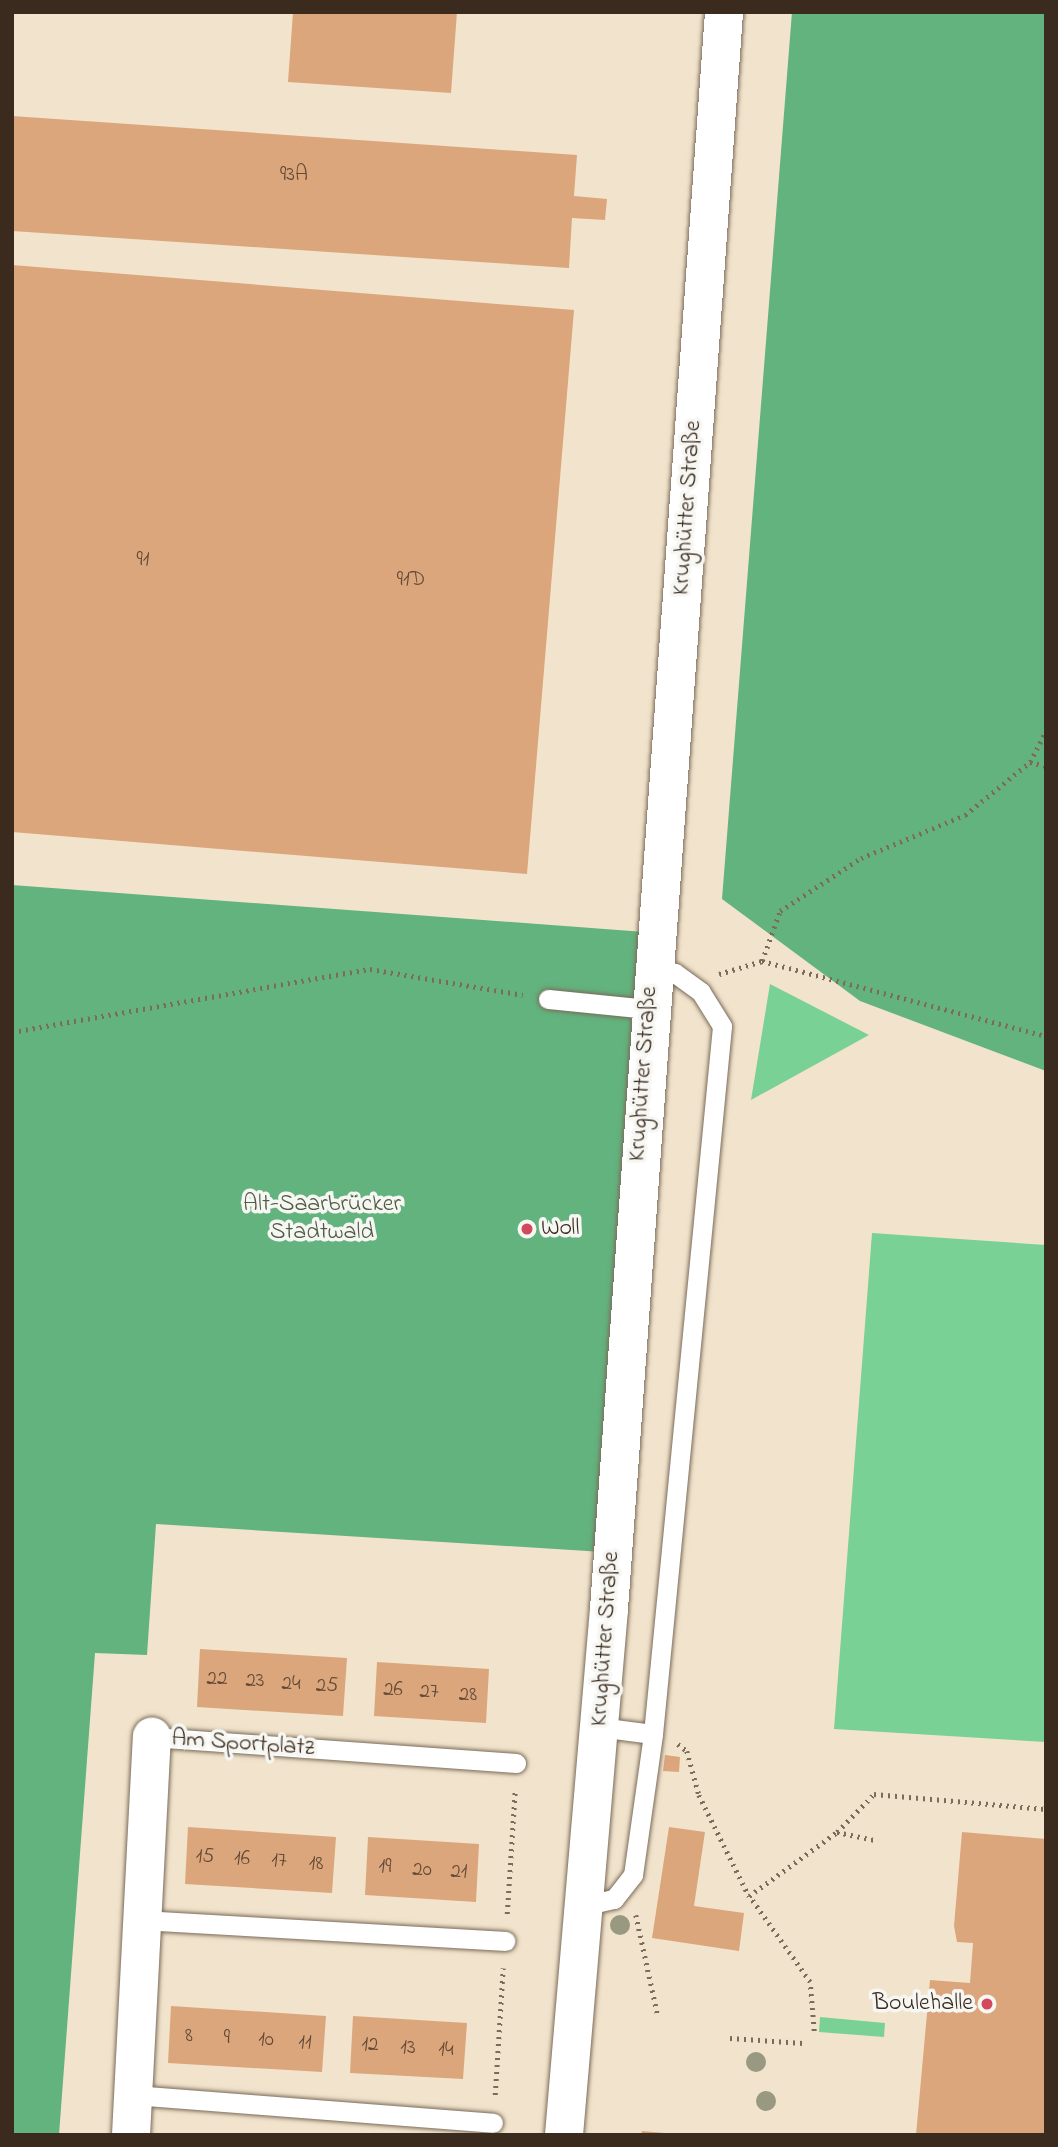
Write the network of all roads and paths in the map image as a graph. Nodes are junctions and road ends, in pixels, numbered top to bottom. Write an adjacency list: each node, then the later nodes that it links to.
1 (724, 12): 6 (street, Krughütter Straße)
2 (1046, 731): 3 (path)
3 (1030, 762): 4 (path); 5 (path)
4 (1046, 766)
5 (762, 961): 7 (path); 11 (path)
6 (651, 969): 7 (lane); 9 (street, Krughütter Straße)
7 (701, 992): 13 (lane)
8 (548, 999): 9 (lane); 10 (path)
9 (649, 1009): 12 (street, Krughütter Straße)
10 (12, 1032)
11 (1046, 1036)
12 (599, 1727): 13 (lane); 21 (street, Krughütter Straße)
13 (653, 1734): 19 (lane); 20 (path)
14 (152, 1737): 15 (lane, Am Sportplatz); 22 (street, Am Sportplatz)
15 (516, 1763)
16 (1046, 1809): 17 (path)
17 (836, 1832): 18 (path); 20 (path)
18 (876, 1840)
19 (629, 1883): 21 (lane); 24 (path)
20 (749, 1896): 25 (path)
21 (587, 1905): 31 (street, Krughütter Straße)
22 (142, 1920): 23 (lane); 28 (street, Am Sportplatz)
23 (505, 1941)
24 (658, 2016)
25 (814, 2031)
26 (730, 2038): 27 (path)
27 (803, 2043)
28 (133, 2095): 29 (lane); 30 (street, Am Sportplatz)
29 (493, 2123)
30 (131, 2135)
31 (564, 2135)

